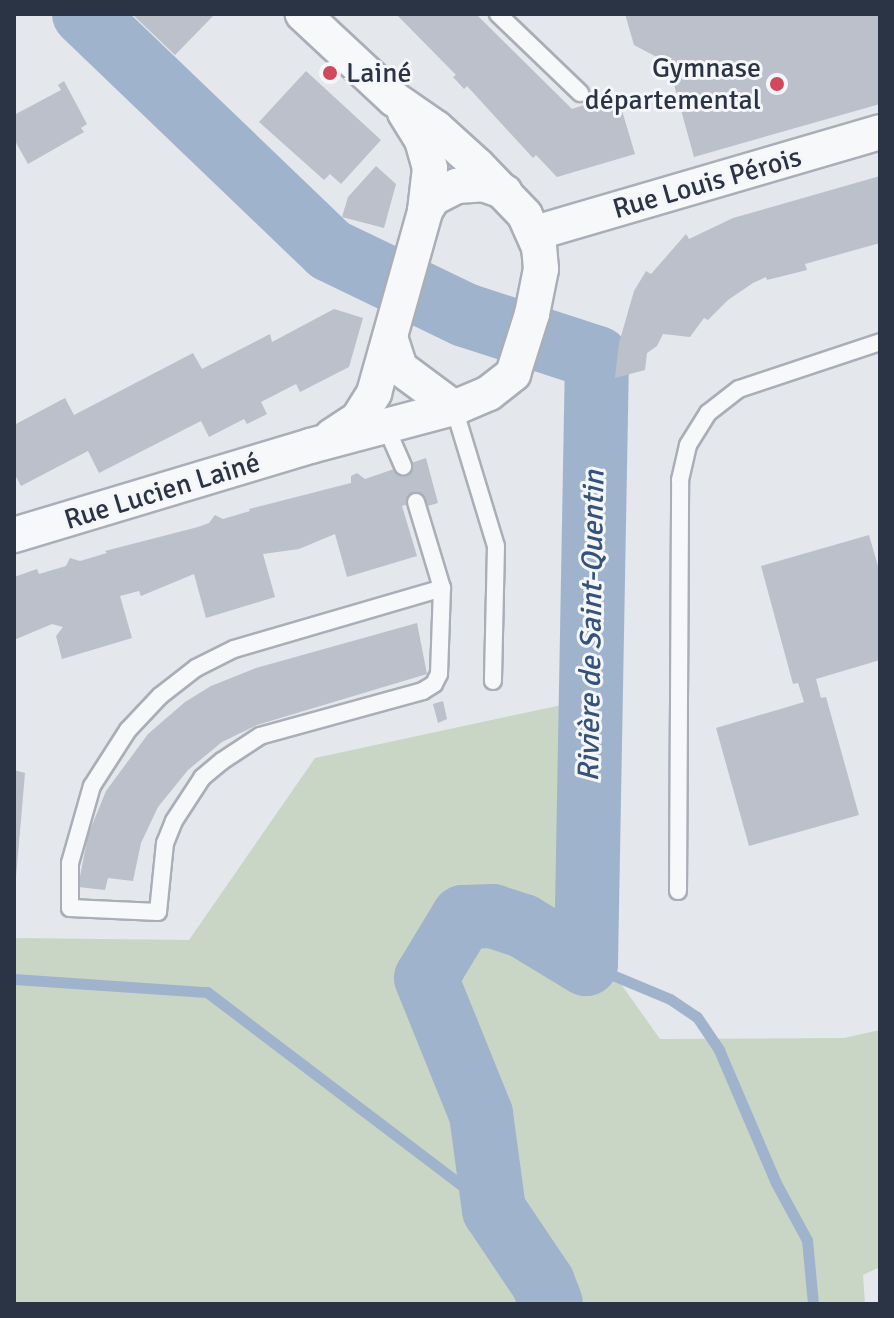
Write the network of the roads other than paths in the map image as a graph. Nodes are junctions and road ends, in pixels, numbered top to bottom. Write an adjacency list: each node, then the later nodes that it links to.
1 (303, 14): 4 (street, Rue Lucien Lainé)
2 (498, 14): 3 (lane)
3 (580, 93)
4 (394, 99): 6 (street, Rue Lucien Lainé); 7 (street, Rue Lucien Lainé)
5 (880, 132): 8 (street, Rue Louis Pérois)
6 (505, 192): 7 (street); 8 (street, Rue Lucien Lainé)
7 (425, 211): 9 (street, Rue Lucien Lainé)
8 (535, 233): 11 (street, Rue Lucien Lainé)
9 (393, 322): 11 (street); 13 (street, Rue Lucien Lainé)
10 (880, 342): 19 (lane)
11 (454, 408): 12 (street, Rue Lucien Lainé); 18 (lane)
12 (386, 427): 13 (street, Rue Lucien Lainé); 14 (lane)
13 (310, 446): 16 (street, Rue Lucien Lainé)
14 (403, 466)
15 (416, 502): 17 (lane)
16 (14, 535)
17 (442, 588): 17 (lane)
18 (493, 681)
19 (678, 891)

